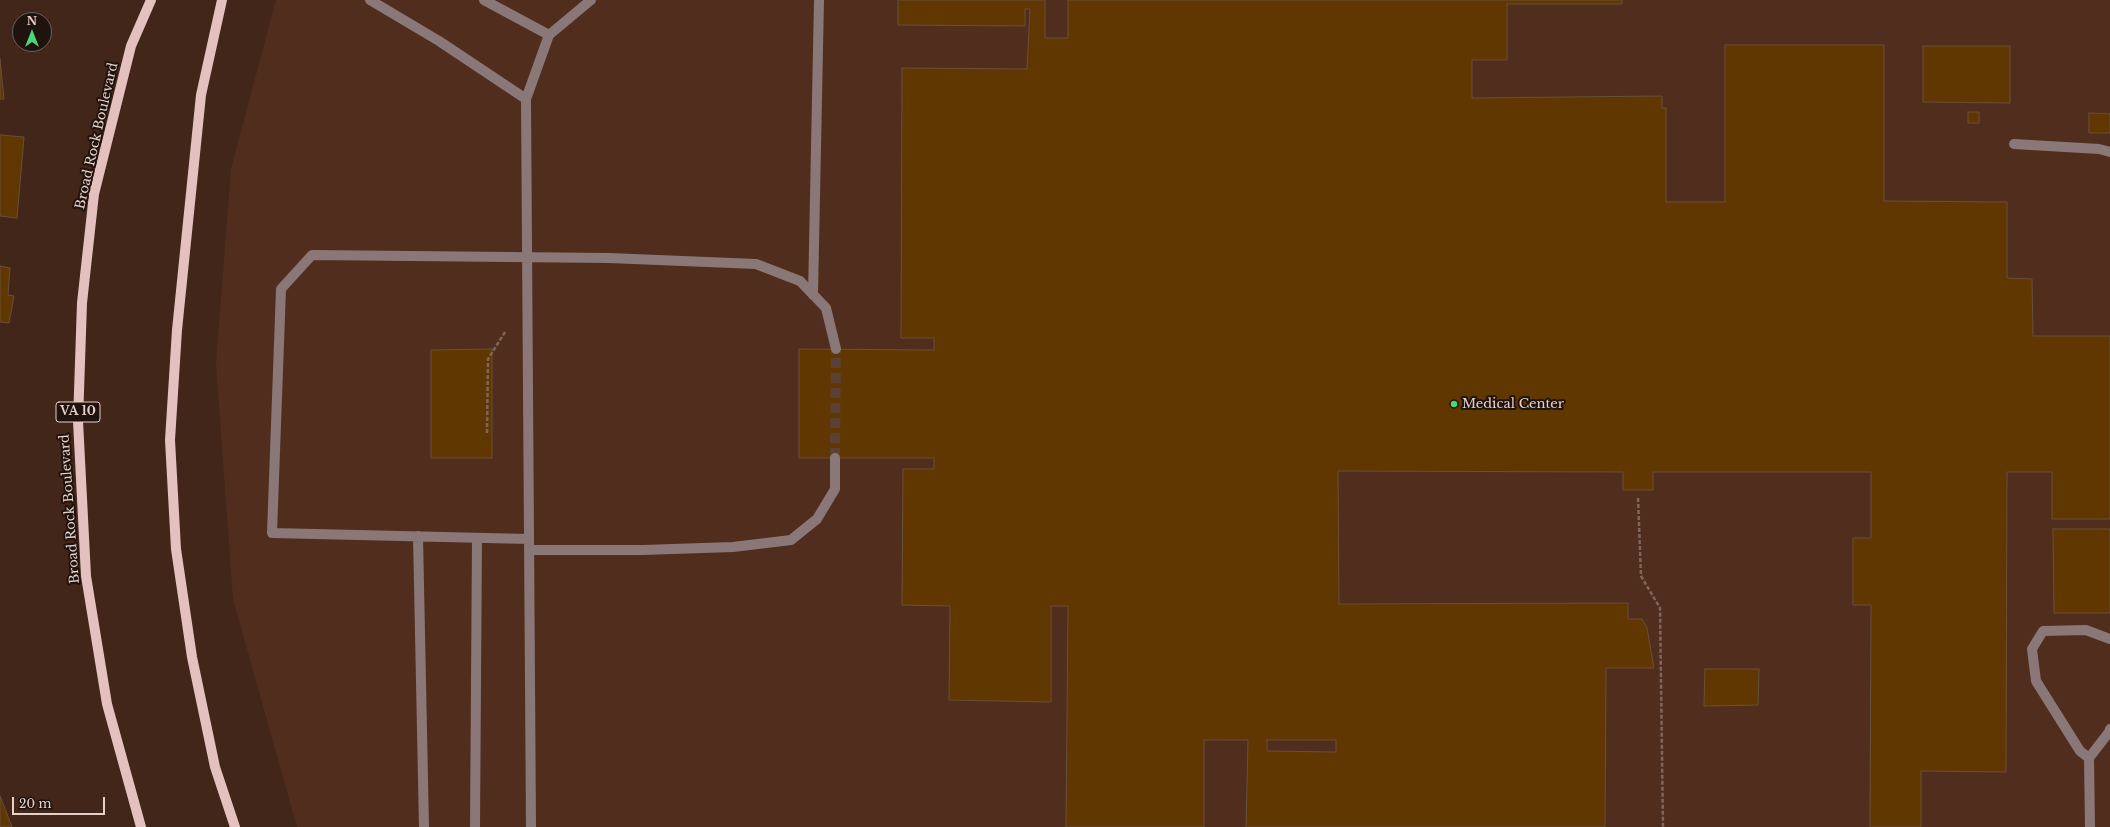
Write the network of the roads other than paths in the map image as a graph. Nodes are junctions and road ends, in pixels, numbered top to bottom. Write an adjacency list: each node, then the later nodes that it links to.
1 (151, 0): 22 (main road, Broad Rock Boulevard / VA 10)
2 (222, 0): 23 (main road)
3 (370, 0): 8 (lane)
4 (484, 0): 7 (lane)
5 (590, 0): 7 (lane)
6 (820, 0): 12 (lane)
7 (549, 35): 8 (lane)
8 (526, 99): 11 (lane)
9 (2014, 144): 10 (lane)
10 (2110, 152)
11 (527, 256): 12 (lane); 15 (lane); 17 (lane)
12 (813, 294): 13 (lane)
13 (836, 349)
14 (835, 458): 18 (lane)
15 (418, 536): 16 (lane); 24 (lane)
16 (477, 538): 17 (lane); 25 (lane)
17 (529, 539): 18 (lane)
18 (529, 550): 26 (lane)
19 (2110, 639): 21 (lane)
20 (2110, 729): 21 (lane)
21 (2089, 758): 27 (lane)
22 (141, 827)
23 (236, 827)
24 (424, 827)
25 (475, 827)
26 (531, 827)
27 (2090, 827)

